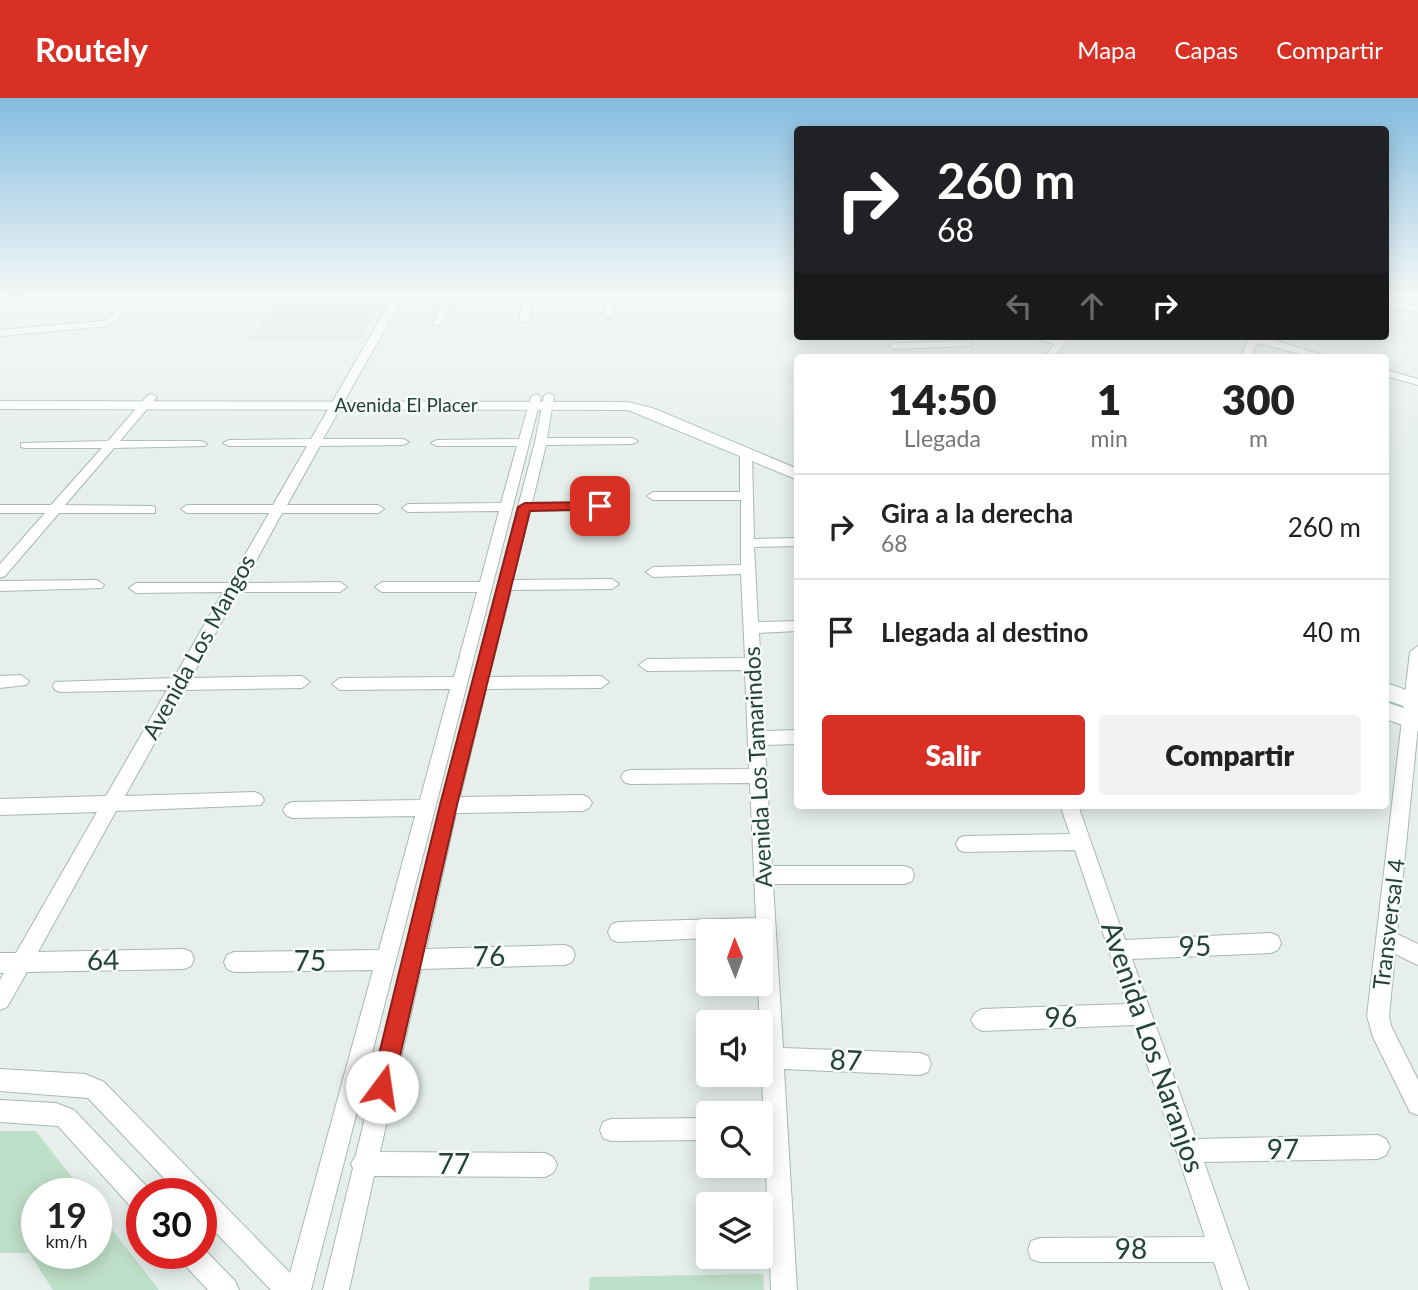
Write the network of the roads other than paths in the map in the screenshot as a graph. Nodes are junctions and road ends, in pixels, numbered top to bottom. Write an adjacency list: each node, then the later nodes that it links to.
1 (366, 351): 5 (street, Avenida Los Mangos)
2 (1389, 374): 3 (street)
3 (1418, 382)
4 (0, 395): 7 (street, Avenida El Placer)
5 (337, 401): 6 (street, Avenida El Placer); 7 (street, Avenida El Placer); 10 (street, Avenida Los Mangos)
6 (541, 401): 12 (street); 18 (street, Avenida El Placer); 19 (street, Avenida El Placer)
7 (148, 402): 8 (street, Avenida El Placer); 15 (street)
8 (0, 405)
9 (632, 441): 12 (street)
10 (314, 442): 11 (street); 13 (street); 30 (street, Avenida Los Mangos)
11 (403, 442)
12 (532, 442): 14 (street); 24 (street); 25 (street)
13 (229, 443)
14 (437, 443)
15 (111, 444): 16 (street); 17 (street); 28 (street)
16 (201, 444)
17 (25, 445)
18 (746, 454): 20 (street, Avenida El Placer); 21 (street, Avenida Los Tamarindos)
19 (794, 462)
20 (794, 473)
21 (745, 495): 22 (street); 34 (street, Avenida Los Tamarindos)
22 (653, 496)
23 (622, 506): 25 (street)
24 (505, 507): 26 (street); 46 (street)
25 (525, 507): 40 (street)
26 (408, 508)
27 (0, 509): 28 (street)
28 (54, 509): 32 (street); 37 (street)
29 (187, 509): 30 (street)
30 (276, 509): 31 (street); 43 (street, Avenida Los Mangos)
31 (378, 509)
32 (151, 510)
33 (794, 542): 34 (street)
34 (748, 543): 35 (street, Avenida Los Tamarindos)
35 (748, 569): 36 (street); 48 (street, Avenida Los Tamarindos)
36 (653, 572)
37 (0, 573)
38 (612, 584): 40 (street)
39 (97, 585): 41 (street)
40 (504, 585): 58 (street)
41 (0, 586)
42 (136, 587): 43 (street)
43 (233, 587): 44 (street); 56 (street, Avenida Los Mangos)
44 (340, 587)
45 (382, 587): 46 (street)
46 (484, 587): 57 (street)
47 (794, 626): 48 (street)
48 (752, 628): 50 (street, Avenida Los Tamarindos)
49 (1418, 652): 63 (street, Transversal 4)
50 (754, 664): 51 (street); 65 (street, Avenida Los Tamarindos)
51 (647, 665)
52 (21, 681): 53 (street)
53 (0, 682)
54 (302, 682): 56 (street)
55 (601, 682): 58 (street)
56 (179, 683): 60 (street); 70 (street, Avenida Los Mangos)
57 (459, 683): 59 (street); 73 (street)
58 (481, 683): 71 (street)
59 (340, 684)
60 (61, 686)
61 (1389, 693): 63 (street)
62 (1389, 710): 63 (street)
63 (1415, 711): 83 (street, Transversal 4)
64 (794, 737): 65 (street)
65 (757, 738): 66 (street, Avenida Los Tamarindos)
66 (758, 776): 67 (street); 79 (street, Avenida Los Tamarindos)
67 (630, 777)
68 (255, 800): 70 (street)
69 (583, 803): 71 (street)
70 (111, 805): 72 (street); 91 (street, Avenida Los Mangos)
71 (449, 805): 89 (street)
72 (0, 807)
73 (426, 808): 75 (street); 90 (street)
74 (1070, 809): 76 (street, Avenida Los Naranjos)
75 (292, 810)
76 (1081, 842): 77 (street); 85 (street, Avenida Los Naranjos)
77 (965, 844)
78 (905, 874): 79 (street)
79 (763, 875): 80 (street, Avenida Los Tamarindos)
80 (766, 919)
81 (696, 929): 82 (street)
82 (618, 932)
83 (1388, 940): 87 (street); 100 (street, Transversal 4)
84 (1271, 943): 85 (street, 95)
85 (1119, 950): 95 (street, Avenida Los Naranjos)
86 (565, 955): 89 (street, 76)
87 (1418, 955)
88 (184, 959): 91 (street, 64)
89 (413, 959): 106 (street)
90 (386, 960): 92 (street, 75); 117 (street)
91 (22, 962): 93 (street, 64); 94 (street, Avenida Los Mangos)
92 (234, 962)
93 (0, 963)
94 (0, 1000)
95 (1141, 1014): 96 (street, 96); 105 (street, Avenida Los Naranjos)
96 (982, 1020)
97 (773, 1058): 98 (street, 87)
98 (920, 1065)
99 (0, 1080): 108 (street)
100 (1418, 1104)
101 (0, 1111): 110 (street)
102 (696, 1129): 103 (street)
103 (611, 1130)
104 (1378, 1147): 105 (street, 97)
105 (1189, 1151): 112 (street, Avenida Los Naranjos)
106 (363, 1164): 107 (street, 77); 118 (street)
107 (545, 1165)
108 (181, 1178)
109 (773, 1178): 119 (street, Avenida Los Tamarindos)
110 (126, 1183)
111 (217, 1216): 116 (street)
112 (1222, 1249): 113 (street, 98); 120 (street, Avenida Los Naranjos)
113 (1040, 1250)
114 (206, 1269): 115 (street)
115 (226, 1290)
116 (289, 1290)
117 (298, 1290)
118 (336, 1290)
119 (784, 1290)
120 (1236, 1290)

